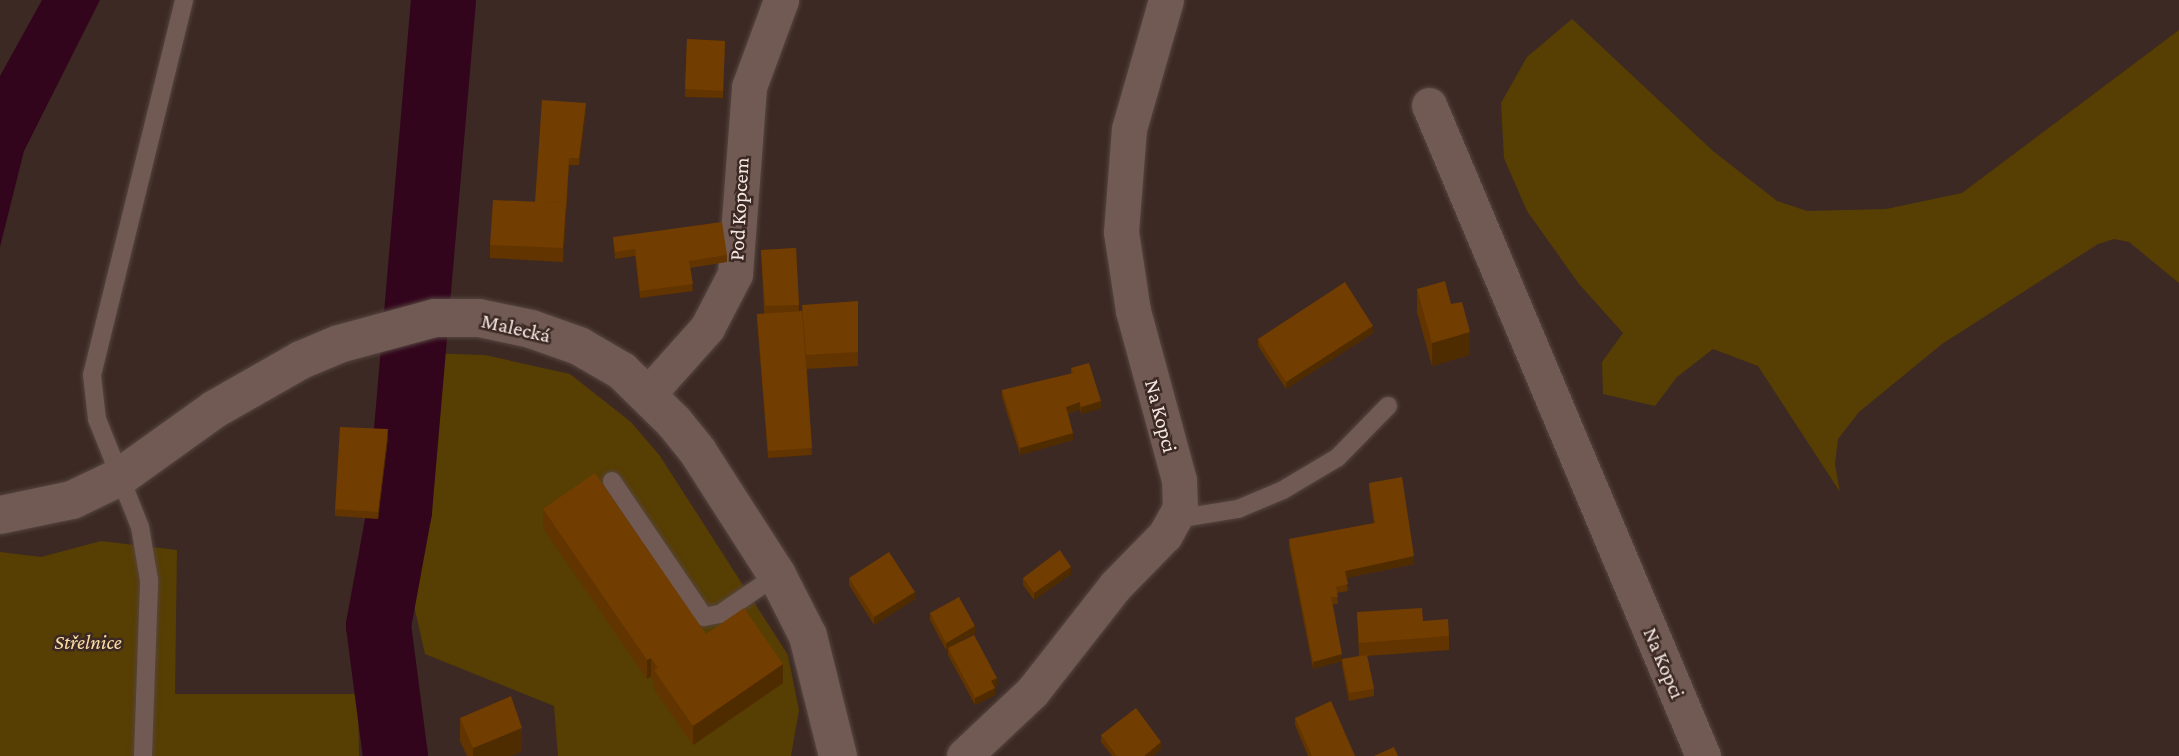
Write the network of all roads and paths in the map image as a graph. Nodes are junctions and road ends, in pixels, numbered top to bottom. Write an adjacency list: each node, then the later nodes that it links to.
1 (184, 0): 7 (lane)
2 (781, 0): 5 (street, Pod Kopcem)
3 (1166, 0): 10 (street, Na Kopci)
4 (1429, 105): 15 (street, Na Kopci)
5 (648, 394): 7 (street, Malecká); 11 (street, Malecká)
6 (1388, 406): 10 (lane)
7 (120, 477): 9 (street, Malecká); 12 (lane)
8 (612, 481): 11 (lane)
9 (0, 514)
10 (1176, 519): 14 (street)
11 (777, 575): 13 (street, Malecká)
12 (143, 756)
13 (838, 756)
14 (964, 756)
15 (1703, 756)

